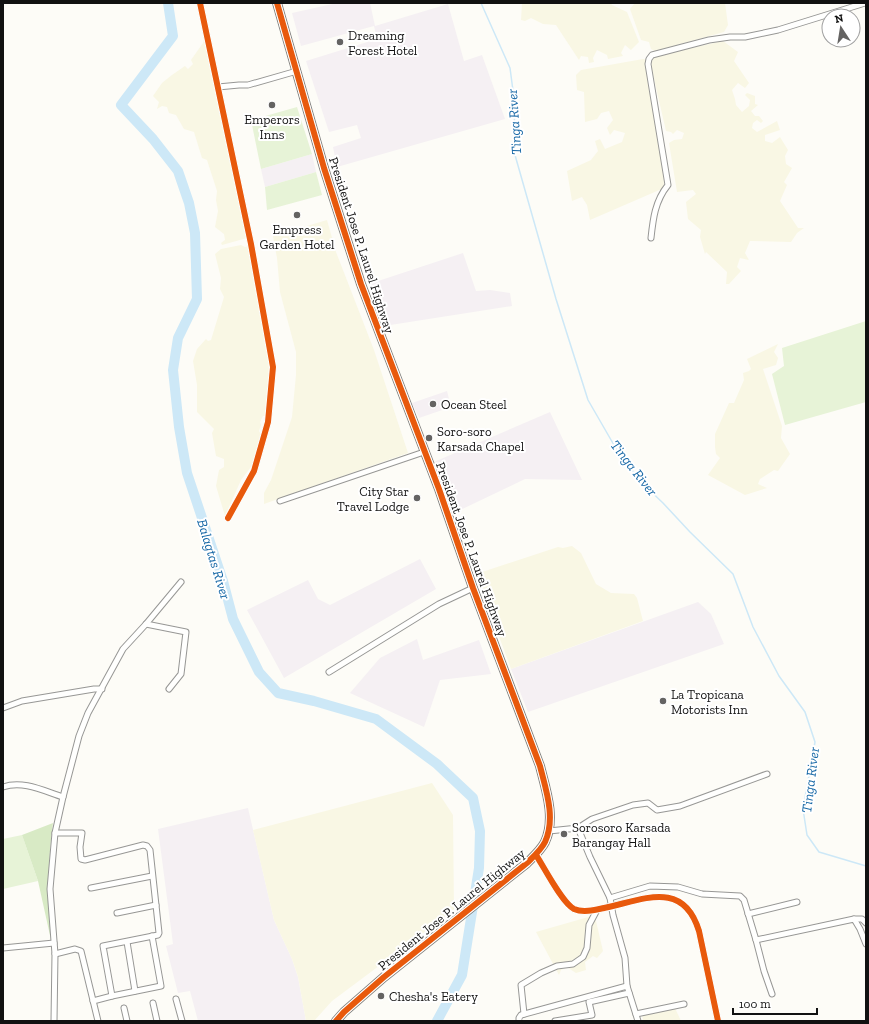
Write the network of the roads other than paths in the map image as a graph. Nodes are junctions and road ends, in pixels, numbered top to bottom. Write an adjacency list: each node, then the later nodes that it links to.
1 (200, 3): 5 (street)
2 (277, 3): 4 (highway, President Jose P. Laurel Highway)
3 (865, 3): 6 (street)
4 (297, 71): 5 (street); 7 (highway, President Jose P. Laurel Highway)
5 (218, 87): 9 (street)
6 (651, 238)
7 (424, 452): 8 (street); 11 (highway, President Jose P. Laurel Highway)
8 (280, 501)
9 (228, 518)
10 (181, 582): 12 (street)
11 (473, 588): 13 (street); 21 (highway, President Jose P. Laurel Highway)
12 (146, 624): 14 (street); 15 (street)
13 (329, 672)
14 (102, 689): 16 (street); 19 (street)
15 (170, 689)
16 (3, 708)
17 (766, 774): 20 (street)
18 (3, 787): 19 (street)
19 (62, 797): 22 (street)
20 (578, 828): 21 (street); 26 (street)
21 (549, 831): 23 (highway, President Jose P. Laurel Highway)
22 (55, 832): 24 (street); 38 (street)
23 (536, 855): 30 (street); 59 (highway, President Jose P. Laurel Highway)
24 (152, 876): 25 (street); 28 (street)
25 (91, 888)
26 (610, 898): 29 (street); 32 (street)
27 (797, 902): 32 (street)
28 (156, 905): 31 (street); 35 (street)
29 (612, 906): 30 (street); 42 (street); 63 (street)
30 (597, 910): 52 (street)
31 (117, 913)
32 (748, 914): 36 (street)
33 (854, 919): 34 (street); 36 (street); 39 (street)
34 (866, 923)
35 (152, 936): 37 (street); 43 (street)
36 (756, 940): 45 (street)
37 (127, 942): 43 (street); 46 (street)
38 (54, 943): 40 (street); 41 (street)
39 (866, 944)
40 (3, 948)
41 (55, 954): 48 (street); 54 (street)
42 (627, 986): 44 (street); 52 (street)
43 (135, 991): 46 (street)
44 (629, 993): 53 (street); 61 (street)
45 (772, 994)
46 (112, 996): 48 (street)
47 (176, 999): 58 (street)
48 (93, 1001): 55 (street)
49 (153, 1003): 57 (street)
50 (684, 1004): 53 (street)
51 (124, 1008): 56 (street)
52 (524, 1014): 60 (street)
53 (636, 1014): 62 (street)
54 (54, 1021)
55 (98, 1021)
56 (127, 1021)
57 (157, 1021)
58 (182, 1021)
59 (336, 1021)
60 (519, 1021)
61 (555, 1021)
62 (638, 1021)
63 (718, 1021)

